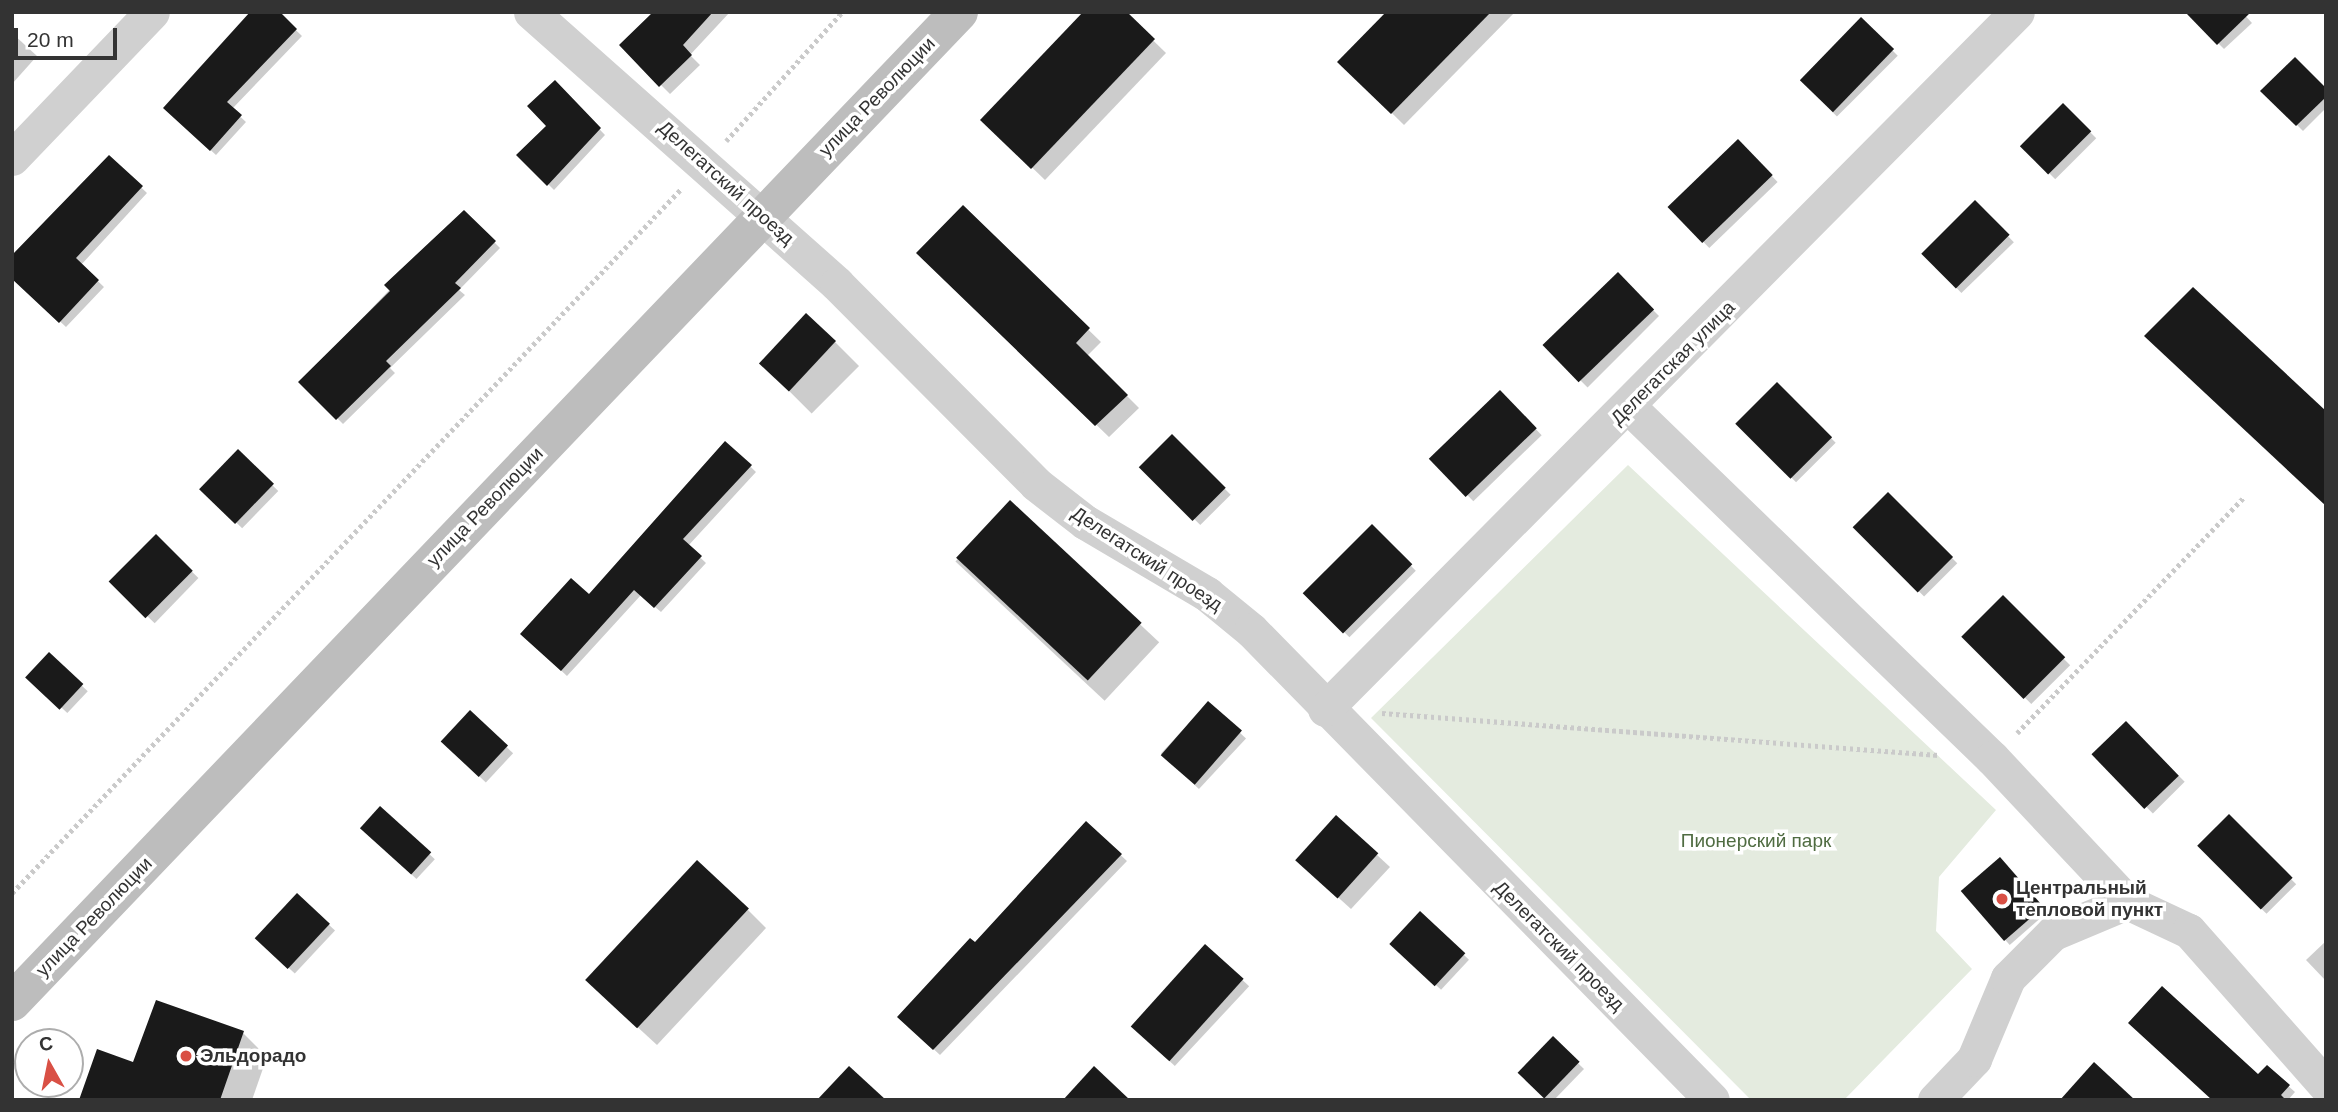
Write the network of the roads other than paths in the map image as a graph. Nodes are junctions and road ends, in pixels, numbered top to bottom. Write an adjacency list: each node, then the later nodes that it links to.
1 (152, 12): 5 (street)
2 (531, 12): 6 (street, Делегатский проезд)
3 (959, 12): 6 (main road, улица Революции)
4 (2017, 12): 7 (street, Делегатская улица)
5 (12, 158)
6 (763, 216): 8 (street, Делегатский проезд); 10 (main road, улица Революции)
7 (1629, 407): 8 (street, Делегатская улица); 9 (street)
8 (1325, 709): 12 (street, Делегатский проезд)
9 (2127, 902): 11 (street); 13 (street)
10 (12, 1002)
11 (2326, 1086)
12 (1712, 1100)
13 (1935, 1100)

